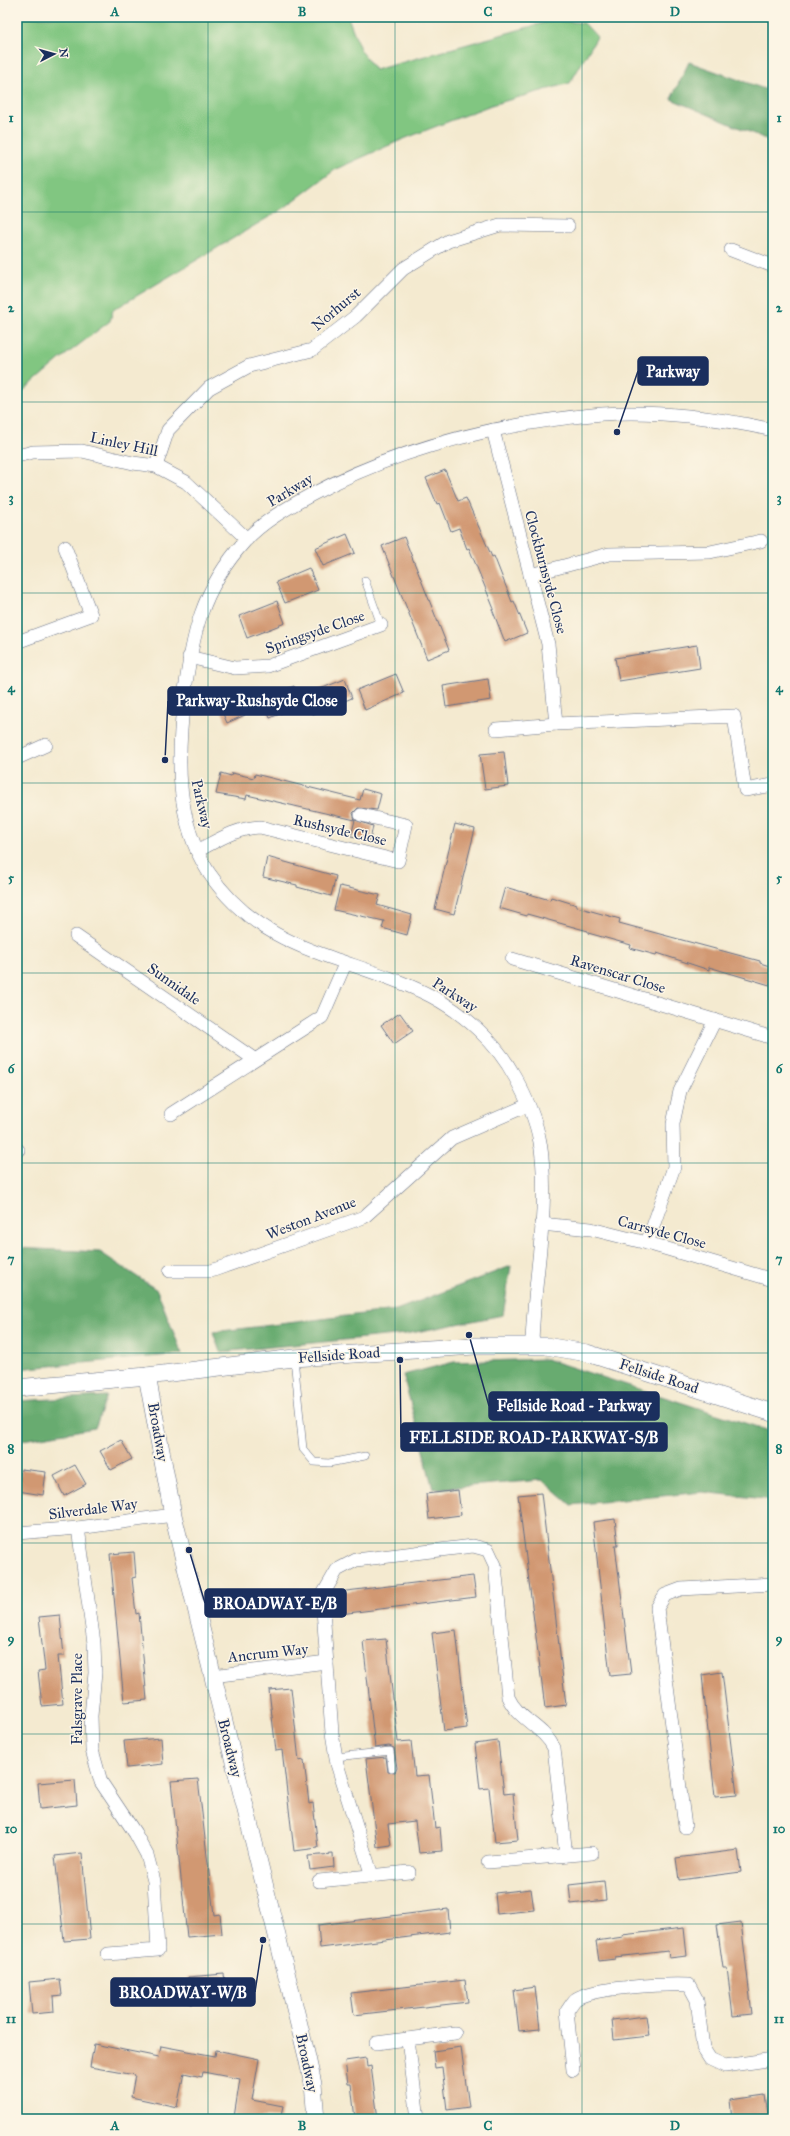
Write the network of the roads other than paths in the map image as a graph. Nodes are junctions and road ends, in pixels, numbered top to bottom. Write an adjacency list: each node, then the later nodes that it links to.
1 (568, 226): 7 (street, Norhurst)
2 (731, 250): 3 (street)
3 (773, 266)
4 (493, 430): 5 (street, Parkway); 8 (street, Parkway); 11 (street, Clockburnsyde Close)
5 (773, 430)
6 (17, 456): 7 (street, Linley Hill)
7 (156, 466): 8 (street, Linley Hill)
8 (247, 539): 15 (street, Parkway)
9 (761, 541): 11 (street)
10 (65, 547): 14 (street)
11 (530, 574): 16 (street, Clockburnsyde Close)
12 (365, 580): 13 (lane)
13 (381, 625): 15 (street, Springsyde Close)
14 (17, 642)
15 (189, 657): 22 (street, Parkway)
16 (556, 724): 17 (street); 20 (street)
17 (496, 729)
18 (46, 745): 19 (street)
19 (18, 753)
20 (773, 785)
21 (361, 815): 22 (street, Rushsyde Close)
22 (197, 851): 25 (street, Parkway)
23 (76, 936): 28 (street, Sunnidale)
24 (512, 959): 26 (street, Ravenscar Close)
25 (345, 964): 28 (street); 29 (street, Parkway)
26 (716, 1020): 27 (street, Ravenscar Close); 32 (street)
27 (773, 1038)
28 (254, 1059): 30 (street)
29 (528, 1105): 31 (street, Parkway); 33 (street, Weston Avenue)
30 (171, 1114)
31 (541, 1224): 32 (street, Carrsyde Close); 35 (street, Parkway)
32 (647, 1243): 34 (street, Carrsyde Close)
33 (170, 1270)
34 (773, 1280)
35 (532, 1346): 36 (street, Fellside Road); 39 (street, Fellside Road)
36 (294, 1358): 37 (street, Fellside Road); 40 (lane)
37 (147, 1376): 38 (street, Fellside Road); 41 (street, Broadway)
38 (17, 1388)
39 (773, 1413)
40 (365, 1456)
41 (173, 1515): 42 (street, Silverdale Way); 46 (street, Broadway)
42 (78, 1528): 43 (street, Silverdale Way); 56 (street, Falsgrave Place)
43 (17, 1533)
44 (773, 1584): 49 (street)
45 (327, 1662): 46 (street, Ancrum Way); 47 (street); 51 (street)
46 (212, 1676): 62 (street, Broadway)
47 (336, 1757): 48 (lane); 54 (street)
48 (392, 1769)
49 (685, 1827)
50 (592, 1853): 51 (street)
51 (566, 1855): 52 (street)
52 (488, 1862)
53 (409, 1872): 54 (street)
54 (372, 1876): 55 (street)
55 (319, 1881)
56 (108, 1954)
57 (454, 2033): 58 (street)
58 (408, 2039): 59 (street); 63 (street)
59 (376, 2043)
60 (773, 2059): 61 (street)
61 (573, 2070)
62 (316, 2119)
63 (418, 2119)

